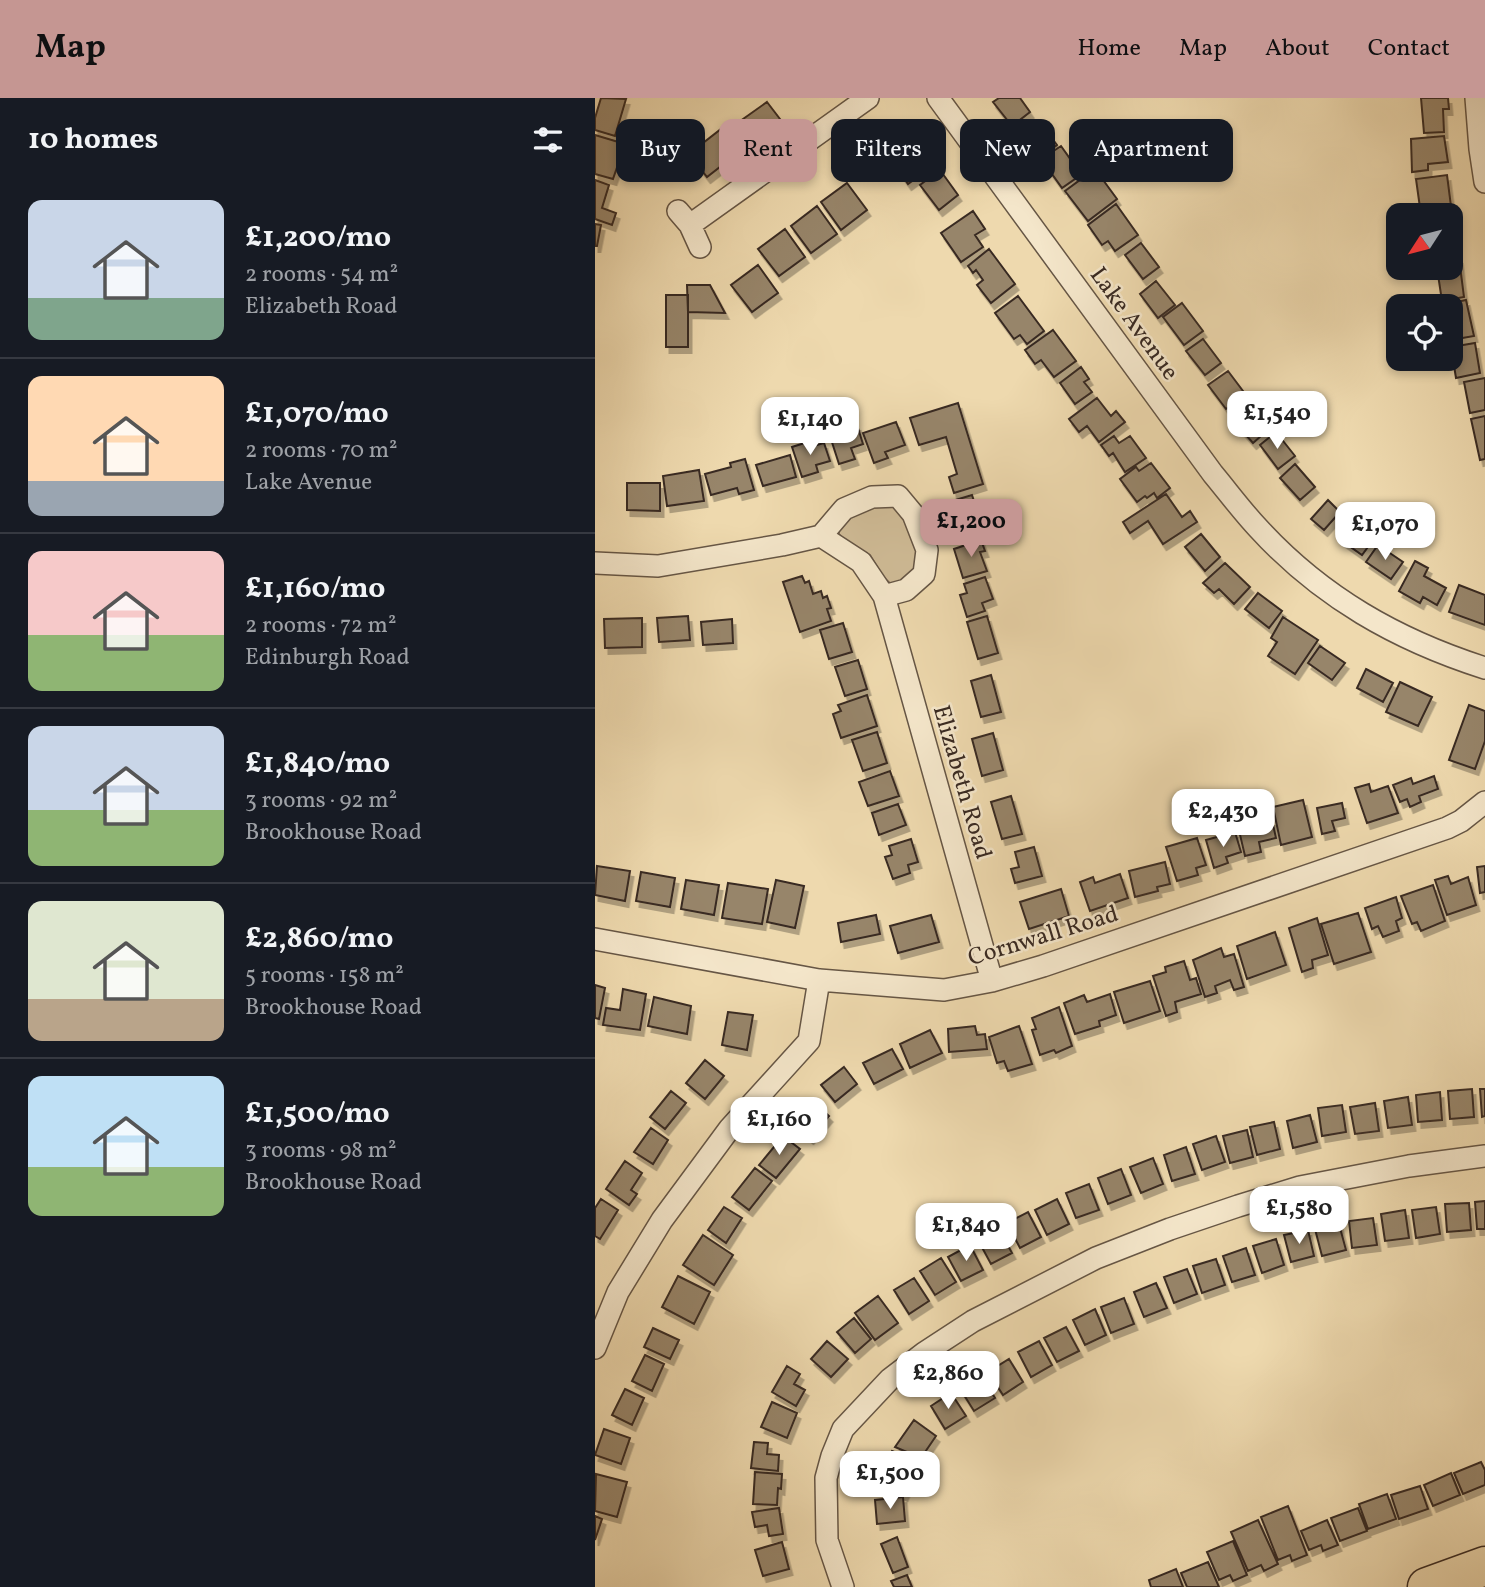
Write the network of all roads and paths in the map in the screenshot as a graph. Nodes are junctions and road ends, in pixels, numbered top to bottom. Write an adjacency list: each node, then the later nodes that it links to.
1 (867, 98): 5 (street)
2 (938, 98): 9 (street, Lake Avenue)
3 (1476, 98): 4 (street)
4 (1485, 182)
5 (700, 247)
6 (821, 536): 7 (street); 8 (street, Elizabeth Road); 8 (street)
7 (595, 562)
8 (884, 596): 13 (street, Elizabeth Road)
9 (1485, 668)
10 (1485, 802): 13 (street, Cornwall Road)
11 (595, 939): 12 (street, Cornwall Road)
12 (819, 980): 13 (street, Cornwall Road); 15 (street)
13 (992, 982)
14 (1485, 1156): 17 (street)
15 (595, 1348)
16 (1485, 1566): 18 (highway)
17 (842, 1587)
18 (1427, 1587)

